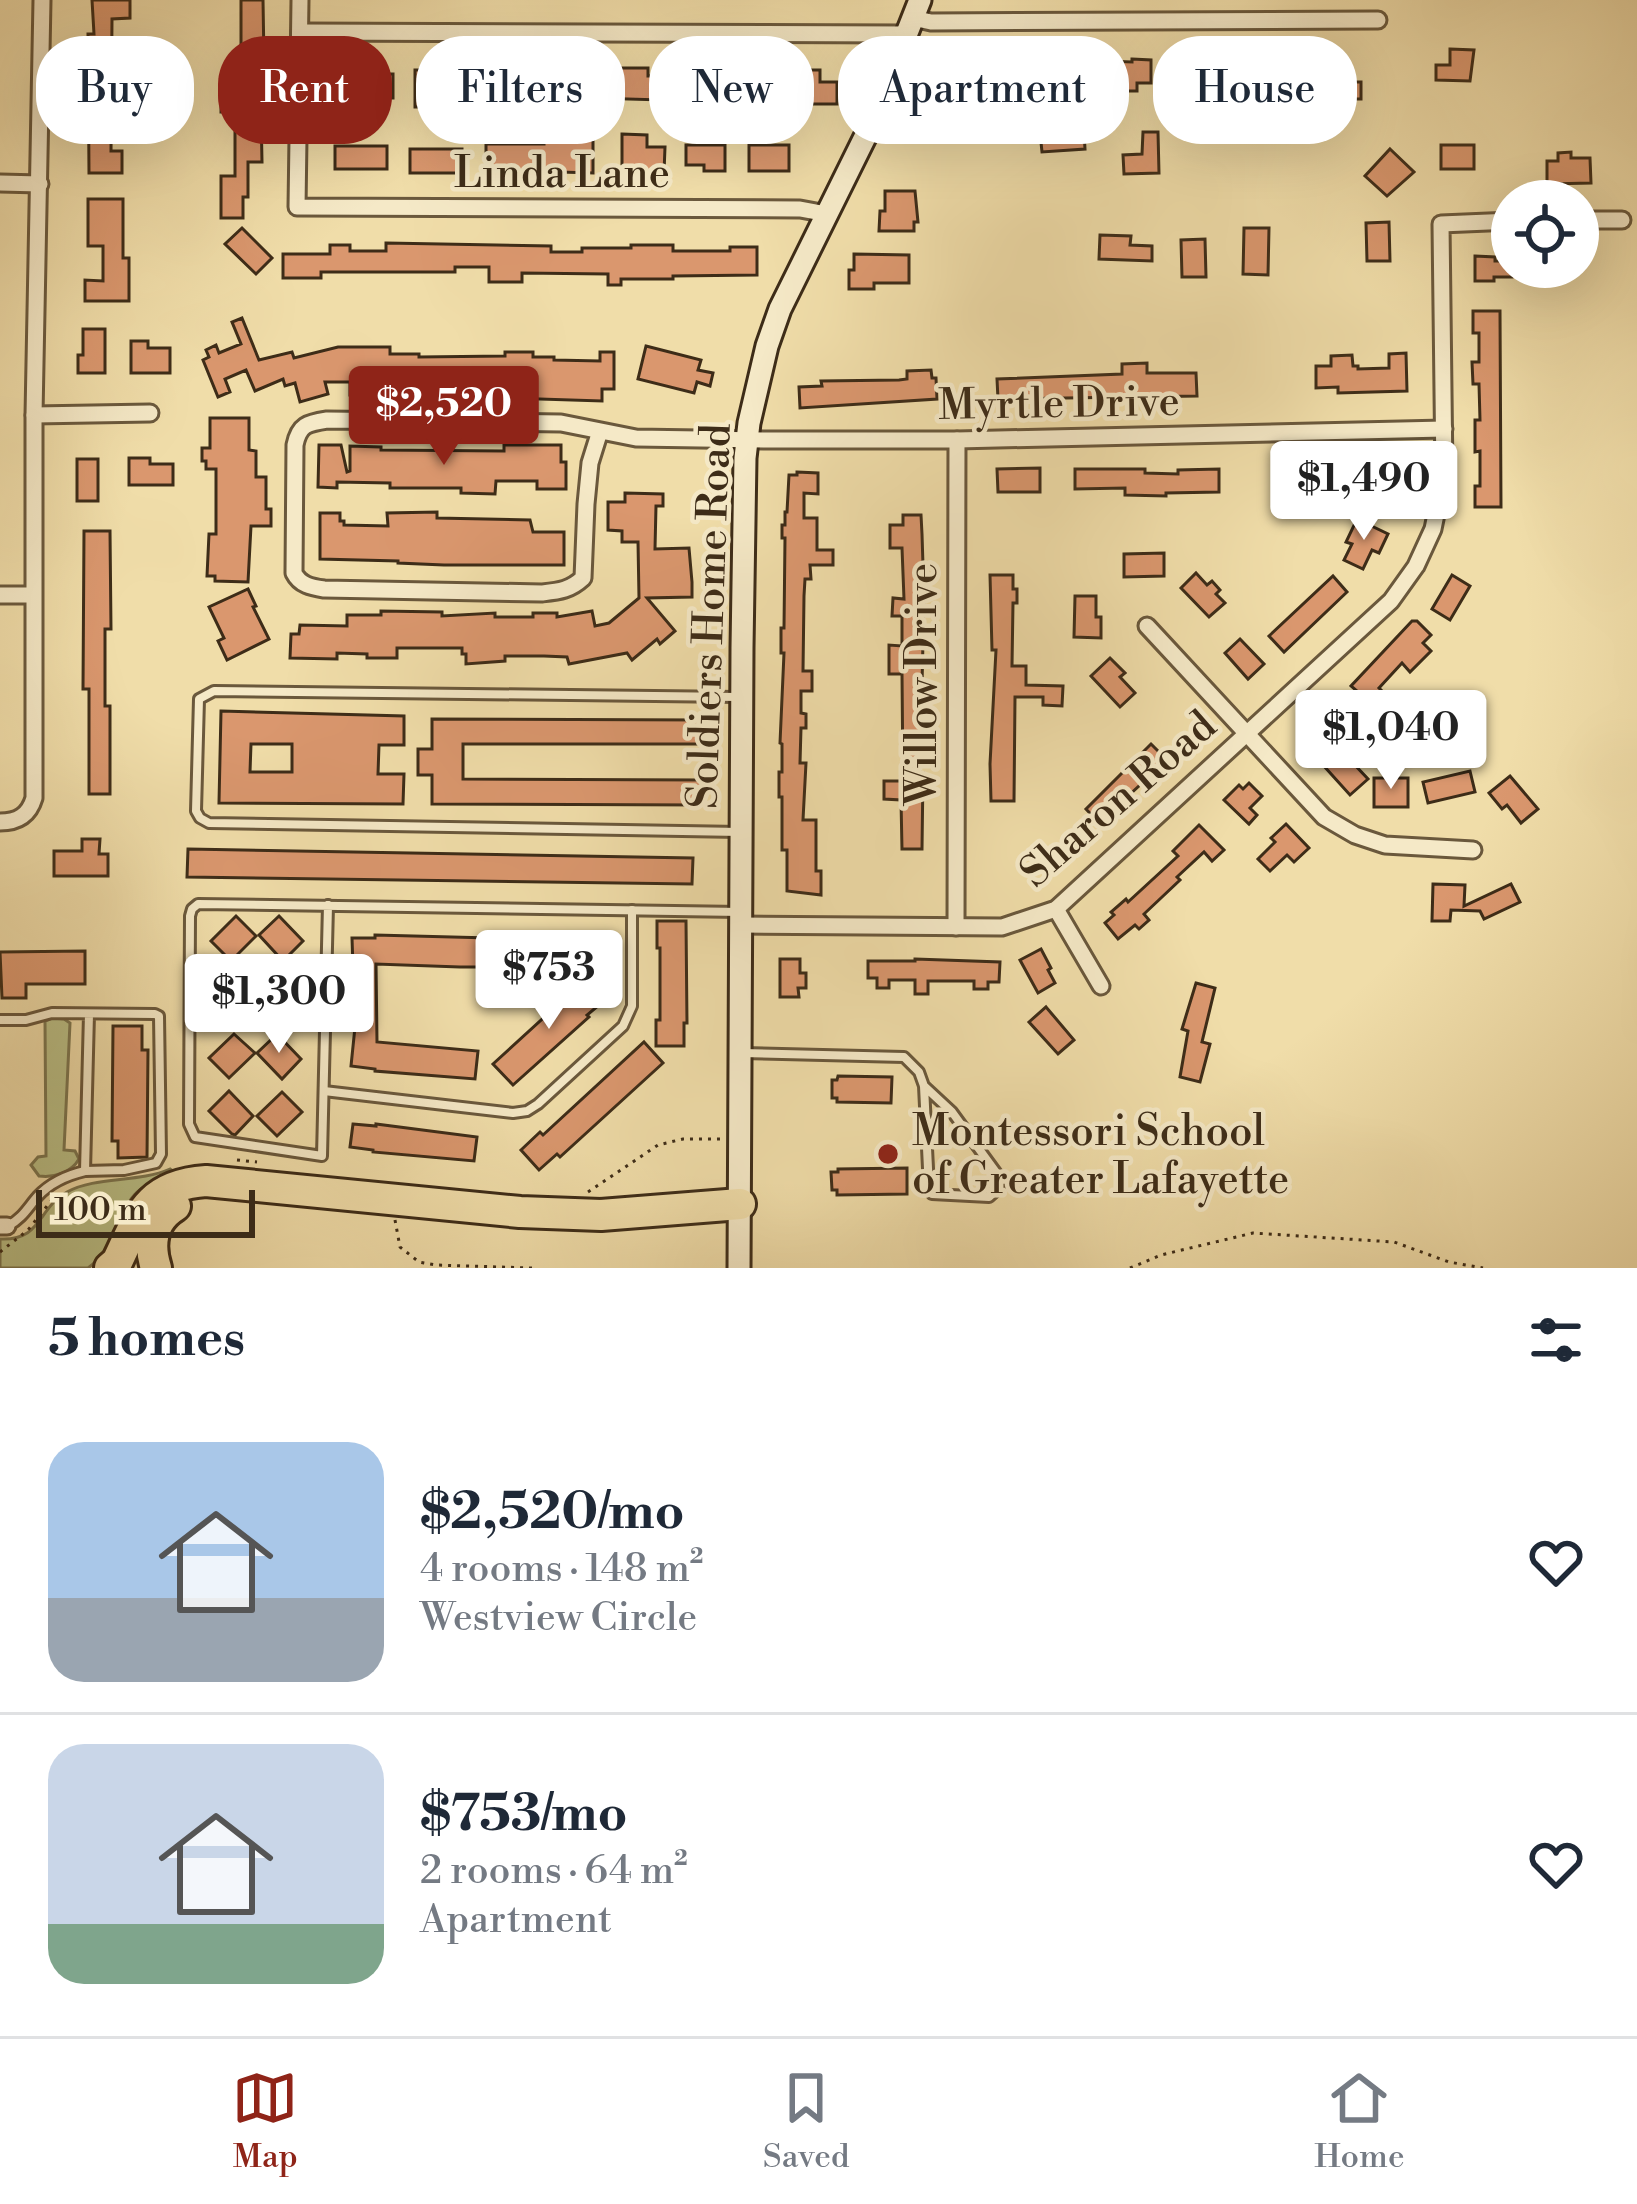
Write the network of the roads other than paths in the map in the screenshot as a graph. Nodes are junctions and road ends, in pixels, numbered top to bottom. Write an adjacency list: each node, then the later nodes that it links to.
1 (42, 0): 7 (street)
2 (300, 0): 5 (street)
3 (913, 18): 4 (street); 5 (street); 8 (street, Soldiers Home Road)
4 (1378, 20)
5 (299, 32): 8 (street, Linda Lane)
6 (0, 183): 7 (street)
7 (40, 184): 13 (street)
8 (827, 214): 16 (street, Soldiers Home Road)
9 (1599, 220): 10 (street)
10 (1622, 220)
11 (1491, 222): 14 (street, Sharon Road)
12 (150, 413): 13 (street)
13 (34, 415): 19 (street)
14 (1444, 429): 17 (street, Myrtle Drive); 22 (street, Sharon Road)
15 (600, 431): 15 (street, Myrtle Drive); 16 (street, Myrtle Drive)
16 (747, 440): 17 (street, Myrtle Drive); 21 (street, Soldiers Home Road)
17 (957, 440): 30 (street, Willow Drive)
18 (0, 595): 19 (street)
19 (33, 595): 23 (street)
20 (1147, 626): 22 (street)
21 (742, 697): 24 (street, Soldiers Home Road); 24 (lane)
22 (1246, 733): 25 (street); 27 (street, Sharon Road)
23 (4, 822)
24 (742, 832): 29 (street, Soldiers Home Road)
25 (1473, 850)
26 (328, 905): 28 (lane); 36 (lane); 36 (lane)
27 (1056, 909): 30 (street, Sharon Road); 31 (street)
28 (632, 910): 29 (lane); 36 (lane)
29 (742, 919): 30 (street, Sharon Road); 34 (street, Soldiers Home Road)
30 (956, 927)
31 (1101, 986)
32 (89, 1014): 33 (lane); 37 (lane); 37 (lane)
33 (0, 1020)
34 (741, 1052): 35 (lane); 39 (street, Soldiers Home Road)
35 (924, 1086): 35 (lane)
36 (324, 1091)
37 (86, 1171): 38 (lane)
38 (3, 1226)
39 (739, 1236): 40 (highway); 41 (highway)
40 (110, 1268)
41 (156, 1268)

